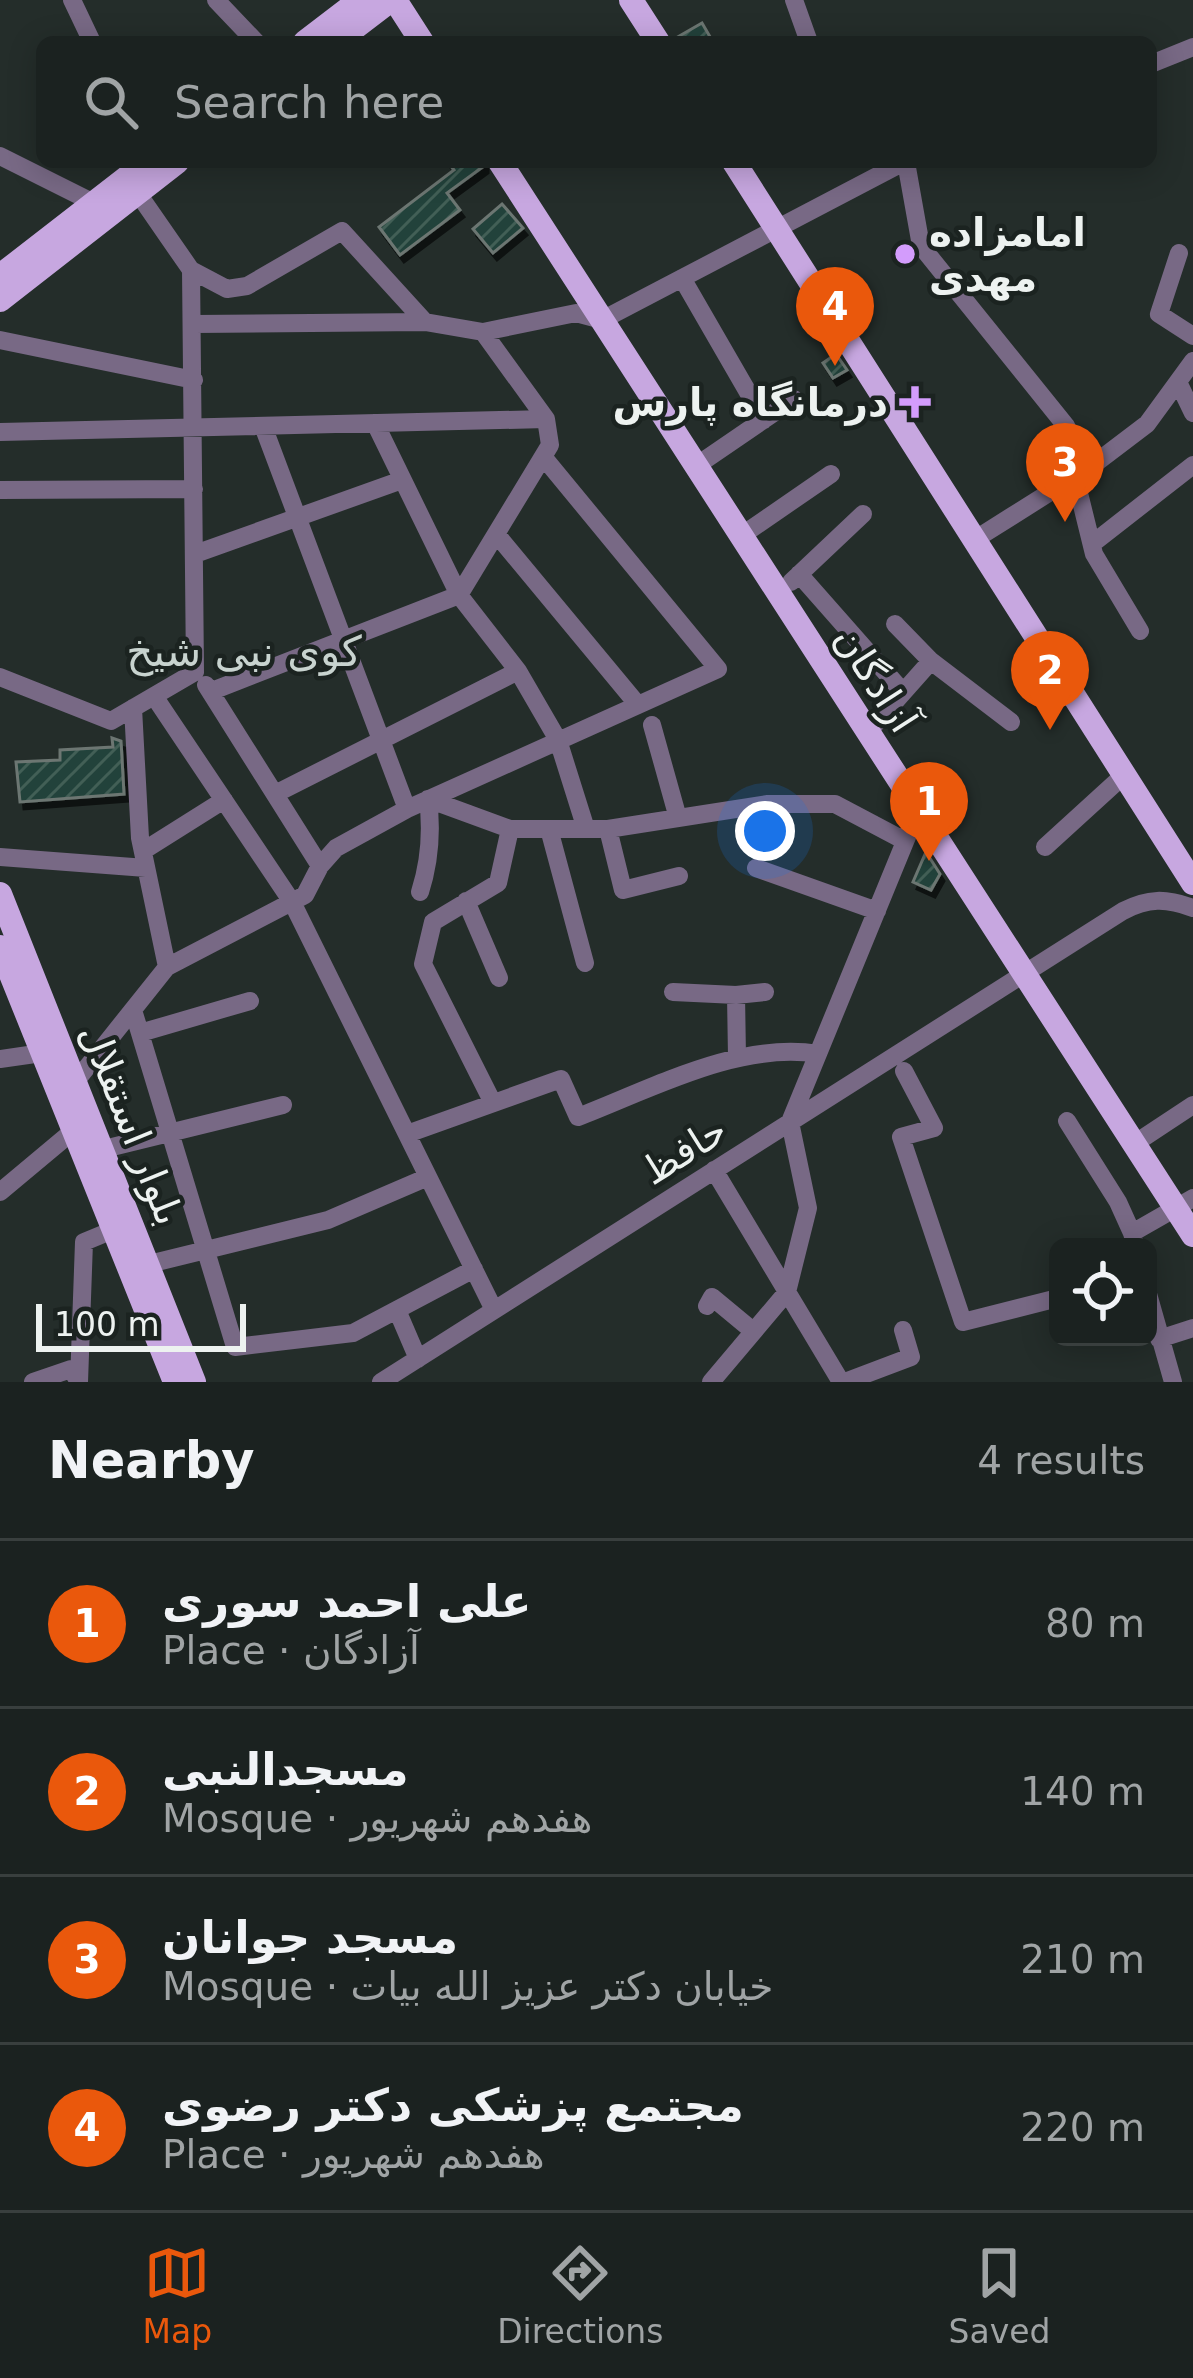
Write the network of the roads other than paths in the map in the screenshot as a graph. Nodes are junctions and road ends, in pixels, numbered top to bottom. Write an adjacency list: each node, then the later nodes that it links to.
1 (72, 0): 7 (street)
2 (216, 0): 8 (street)
3 (360, 0): 9 (main road)
4 (393, 0): 10 (main road); 11 (main road)
5 (631, 0): 12 (main road)
6 (794, 0): 13 (street)
7 (89, 36)
8 (250, 36)
9 (312, 36)
10 (344, 36)
11 (418, 36)
12 (654, 36)
13 (807, 36)
14 (1193, 47): 15 (street)
15 (1157, 62)
16 (0, 156): 24 (street)
17 (139, 168): 24 (main road)
18 (169, 168): 23 (main road)
19 (504, 168): 31 (main road, آزادگان)
20 (738, 168): 25 (main road)
21 (893, 168): 25 (street)
22 (906, 168): 51 (street)
23 (137, 192): 27 (street); 30 (main road)
24 (94, 203): 28 (main road)
25 (776, 228): 29 (street); 60 (main road)
26 (1179, 254): 35 (street)
27 (191, 270): 32 (street); 33 (street)
28 (0, 276)
29 (682, 278): 31 (street); 43 (street)
30 (0, 300)
31 (602, 320): 34 (street); 50 (main road, آزادگان)
32 (425, 322): 33 (street); 34 (street)
33 (194, 324): 38 (street)
34 (483, 332): 42 (street)
35 (1193, 336)
36 (0, 340): 38 (street)
37 (1193, 361): 39 (street)
38 (194, 380): 46 (street)
39 (1178, 382): 41 (street); 51 (street)
40 (794, 399): 43 (street)
41 (1193, 413)
42 (547, 419): 44 (street); 48 (street)
43 (764, 420): 50 (street)
44 (375, 423): 45 (street); 53 (street)
45 (263, 426): 46 (street); 57 (street)
46 (192, 428): 47 (street); 54 (street)
47 (0, 432)
48 (545, 460): 58 (street); 76 (street)
49 (1193, 465): 61 (street)
50 (696, 466): 59 (main road, آزادگان)
51 (1081, 473): 60 (street); 61 (street)
52 (831, 474): 59 (street)
53 (402, 480): 57 (street); 65 (street)
54 (194, 489): 55 (street); 62 (street)
55 (0, 490)
56 (863, 514): 63 (street)
57 (297, 518): 62 (street); 68 (street)
58 (497, 535): 65 (street); 76 (street)
59 (741, 536): 64 (main road, آزادگان)
60 (974, 539): 83 (main road)
61 (1092, 544): 67 (street)
62 (195, 554): 71 (street)
63 (799, 574): 64 (street); 74 (street)
64 (778, 594): 80 (main road, آزادگان)
65 (459, 595): 68 (street); 70 (street)
66 (895, 625): 69 (street)
67 (1141, 631)
68 (343, 639): 73 (street); 82 (street)
69 (931, 661): 74 (street); 78 (street)
70 (518, 670): 81 (street); 82 (street)
71 (195, 672): 73 (street); 75 (street)
72 (0, 676): 77 (street)
73 (212, 691): 84 (street)
74 (903, 692): 80 (street)
75 (154, 696): 77 (street); 86 (street)
76 (638, 705): 81 (street)
77 (133, 708): 97 (street)
78 (1010, 722)
79 (652, 724): 89 (street)
80 (868, 732): 88 (main road, آزادگان)
81 (559, 740): 85 (street); 92 (street)
82 (382, 742): 84 (street); 87 (street)
83 (1124, 775): 95 (street); 100 (main road)
84 (275, 794): 98 (street)
85 (428, 799): 87 (street); 90 (street); 102 (street)
86 (224, 800): 97 (street); 105 (street)
87 (407, 809): 98 (street)
88 (918, 810): 94 (street); 111 (main road, آزادگان)
89 (678, 818): 93 (street); 94 (street)
90 (510, 829): 91 (street); 104 (street)
91 (549, 829): 92 (street); 109 (street)
92 (586, 829): 93 (street)
93 (608, 830): 101 (street)
94 (905, 841): 107 (street)
95 (1045, 847)
96 (0, 857): 97 (street)
97 (145, 859): 110 (street)
98 (320, 866): 105 (street)
99 (756, 868): 107 (street)
100 (1187, 874)
101 (679, 876)
102 (420, 892)
103 (0, 894): 124 (main road, بلوار استقلال)
104 (466, 901): 112 (street); 125 (street)
105 (292, 902): 110 (street); 132 (street)
106 (1193, 908): 111 (street, حافظ)
107 (877, 910): 120 (street)
108 (0, 946): 119 (main road, بلوار استقلال)
109 (585, 962)
110 (167, 967): 117 (street)
111 (1024, 973): 129 (street, حافظ); 133 (main road, آزادگان)
112 (499, 977)
113 (673, 992): 115 (street)
114 (765, 992): 115 (street)
115 (736, 995): 121 (street)
116 (250, 1001): 118 (street)
117 (133, 1010): 118 (street); 124 (street)
118 (140, 1033): 131 (street)
119 (42, 1053): 122 (street); 130 (main road, بلوار استقلال)
120 (818, 1054): 121 (street); 129 (street)
121 (737, 1057): 125 (street)
122 (0, 1059)
123 (904, 1070): 147 (street)
124 (76, 1081): 134 (main road, بلوار استقلال)
125 (494, 1103): 132 (street)
126 (283, 1105): 131 (street)
127 (1193, 1106): 133 (street)
128 (1067, 1121): 141 (street)
129 (790, 1122): 135 (street, حافظ); 146 (street)
130 (73, 1131): 137 (street); 139 (main road, بلوار استقلال)
131 (170, 1133): 134 (street); 143 (street)
132 (407, 1134): 136 (street)
133 (1134, 1144): 138 (main road, آزادگان)
134 (104, 1149): 144 (main road, بلوار استقلال)
135 (713, 1170): 146 (street); 150 (street, حافظ)
136 (428, 1177): 143 (street); 145 (street)
137 (0, 1192)
138 (1184, 1202): 140 (main road, آزادگان); 142 (street)
139 (113, 1230): 158 (street); 159 (main road, بلوار استقلال)
140 (1193, 1234)
141 (1133, 1238)
142 (1137, 1238)
143 (206, 1250): 144 (street); 149 (street)
144 (149, 1264): 160 (main road, بلوار استقلال)
145 (474, 1269): 149 (street); 150 (street)
146 (787, 1292): 154 (street); 163 (street)
147 (1049, 1300)
148 (706, 1306): 154 (street)
149 (397, 1310): 156 (street)
150 (494, 1310): 156 (street, حافظ)
151 (1157, 1328): 155 (street)
152 (1193, 1328): 155 (street)
153 (903, 1330): 163 (street)
154 (753, 1331): 162 (street)
155 (1160, 1339): 164 (street)
156 (418, 1359): 161 (street, حافظ)
157 (33, 1382): 158 (street)
158 (79, 1382)
159 (175, 1382)
160 (194, 1382)
161 (381, 1382)
162 (711, 1382)
163 (843, 1382)
164 (1173, 1382)

